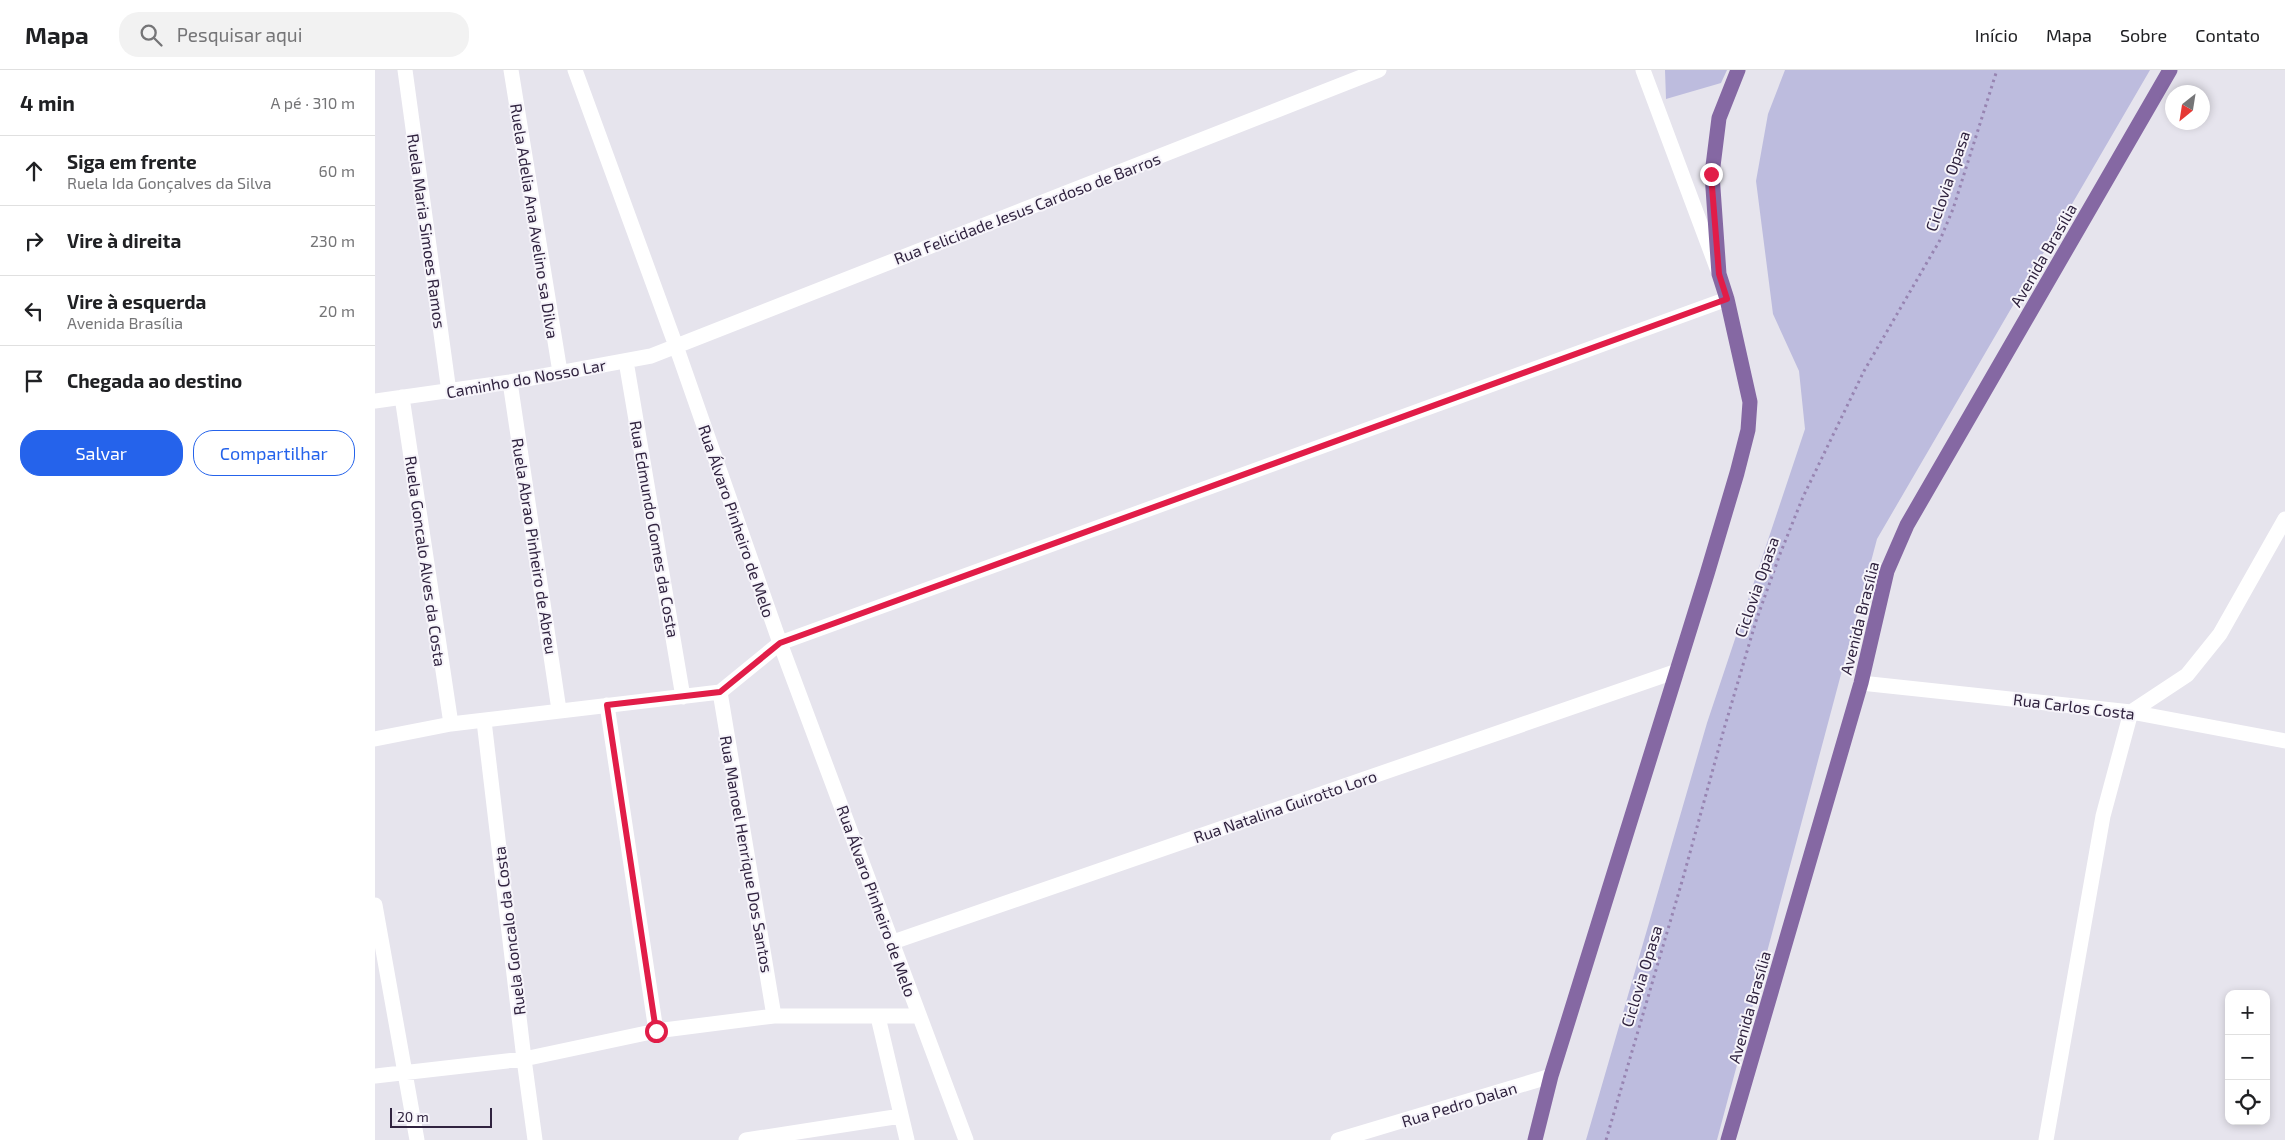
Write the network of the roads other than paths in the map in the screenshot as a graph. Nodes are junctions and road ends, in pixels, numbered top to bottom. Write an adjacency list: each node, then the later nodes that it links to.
1 (405, 70): 14 (street, Ruela Maria Simoes Ramos)
2 (511, 70): 12 (street, Ruela Adelia Ana Avelino sa Dilva)
3 (575, 70): 10 (street, Rua Álvaro Pinheiro de Melo)
4 (1379, 70): 10 (street, Rua Felicidade Jesus Cardoso de Barros)
5 (1643, 70): 8 (street)
6 (1738, 70): 8 (main road)
7 (2170, 70): 20 (main road, Avenida Brasília)
8 (1719, 274): 9 (main road)
9 (1727, 299): 18 (street); 19 (main road)
10 (676, 346): 11 (street, Caminho do Nosso Lar); 18 (street, Rua Álvaro Pinheiro de Melo)
11 (626, 361): 12 (street, Caminho do Nosso Lar); 22 (street, Rua Edmundo Gomes da Costa)
12 (560, 372): 13 (street, Caminho do Nosso Lar)
13 (510, 382): 14 (street, Caminho do Nosso Lar); 24 (street, Ruela Abrao Pinheiro de Abreu)
14 (449, 392): 15 (street, Caminho do Nosso Lar)
15 (402, 398): 16 (street, Caminho do Nosso Lar); 27 (street, Ruela Goncalo Alves da Costa)
16 (375, 401)
17 (2285, 519): 25 (street)
18 (780, 643): 21 (street); 31 (street, Rua Álvaro Pinheiro de Melo)
19 (1677, 671): 31 (street, Rua Natalina Guirotto Loro); 39 (main road)
20 (1861, 683): 25 (street, Rua Carlos Costa); 48 (main road, Avenida Brasília)
21 (720, 692): 22 (street); 32 (street, Rua Manoel Henrique Dos Santos)
22 (683, 697): 23 (street)
23 (607, 705): 24 (street); 35 (street)
24 (559, 710): 26 (street)
25 (2131, 712): 29 (street, Rua Carlos Costa); 49 (street)
26 (484, 721): 27 (street); 36 (street, Ruela Goncalo da Costa)
27 (451, 724): 28 (street)
28 (375, 739)
29 (2285, 741)
30 (375, 905): 37 (street)
31 (893, 942): 33 (street, Rua Álvaro Pinheiro de Melo)
32 (775, 1016): 34 (street); 35 (street)
33 (919, 1016): 34 (street); 45 (street, Rua Álvaro Pinheiro de Melo)
34 (878, 1017): 40 (street)
35 (656, 1031): 36 (street)
36 (524, 1058): 37 (street); 42 (street, Ruela Goncalo da Costa)
37 (405, 1072): 38 (street); 41 (street)
38 (375, 1076)
39 (1551, 1076): 46 (street, Rua Pedro Dalan); 47 (main road)
40 (901, 1116): 43 (street); 44 (street)
41 (417, 1140)
42 (535, 1140)
43 (746, 1140)
44 (907, 1140)
45 (966, 1140)
46 (1338, 1140)
47 (1535, 1140)
48 (1728, 1140)
49 (2046, 1140)

